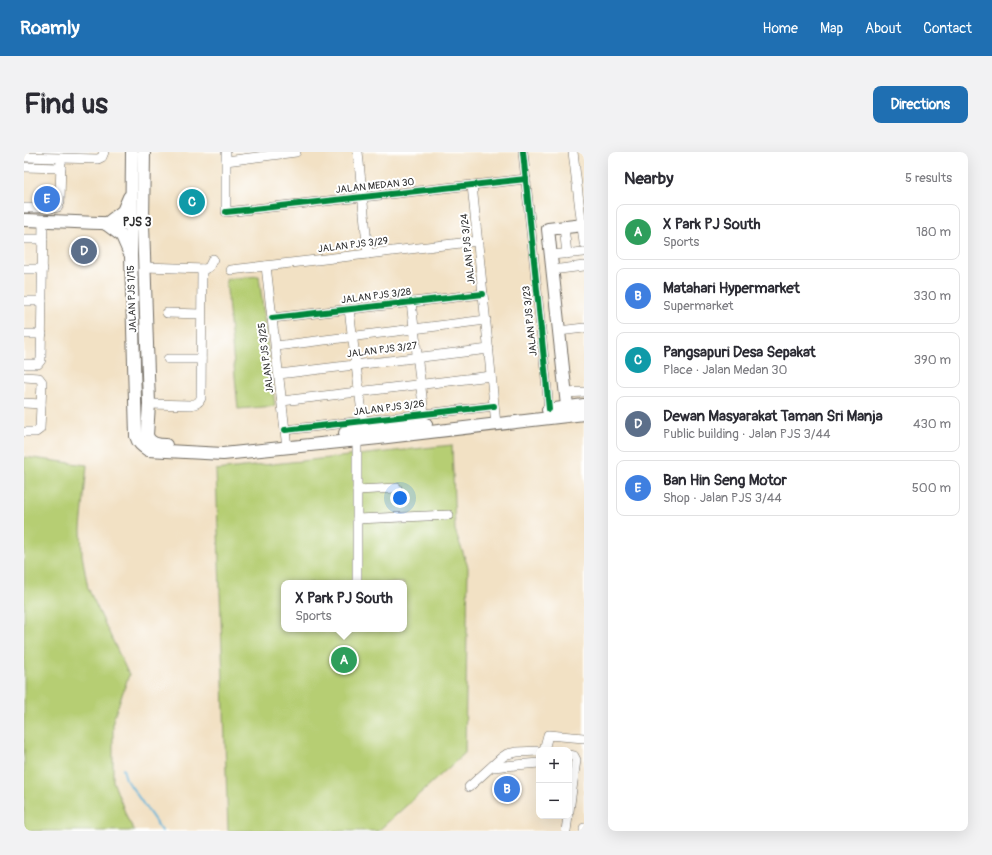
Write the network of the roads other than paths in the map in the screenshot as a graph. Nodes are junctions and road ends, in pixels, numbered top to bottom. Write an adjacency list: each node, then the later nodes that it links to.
1 (104, 152): 10 (street)
2 (132, 152): 16 (main road, JALAN PJS 1/15)
3 (144, 152): 24 (main road, JALAN PJS 1/15)
4 (296, 152): 8 (street)
5 (358, 152): 17 (street)
6 (523, 152): 14 (street, JALAN PJS 3/23)
7 (573, 152): 11 (street)
8 (226, 156): 17 (street, JALAN MEDAN 30)
9 (24, 157): 10 (street)
10 (61, 158): 13 (street)
11 (579, 162): 19 (street)
12 (24, 167): 13 (street)
13 (60, 168): 18 (street)
14 (526, 179): 15 (street, JALAN MEDAN 30); 28 (street, JALAN PJS 3/23)
15 (472, 185): 17 (street, JALAN MEDAN 30); 31 (street, JALAN PJS 3/24)
16 (131, 190): 22 (main road); 23 (main road, JALAN PJS 1/15)
17 (362, 197): 34 (street)
18 (24, 208)
19 (582, 211): 25 (street)
20 (24, 220): 21 (main road)
21 (44, 220): 22 (main road); 30 (street)
22 (106, 224): 23 (main road); 37 (main road)
23 (131, 224): 24 (main road); 37 (main road, JALAN PJS 1/15)
24 (143, 224): 41 (main road, JALAN PJS 1/15)
25 (583, 225): 26 (main road); 32 (street)
26 (564, 227): 27 (main road); 35 (street)
27 (548, 229): 28 (street); 36 (main road)
28 (532, 231): 81 (street, JALAN PJS 3/23)
29 (24, 239): 30 (street)
30 (43, 239): 43 (street)
31 (478, 241): 34 (street, JALAN PJS 3/29); 47 (street, JALAN PJS 3/24)
32 (584, 243)
33 (584, 252): 35 (street)
34 (368, 254): 39 (street, JALAN PJS 3/29)
35 (567, 254): 36 (street)
36 (551, 255): 46 (main road)
37 (131, 256): 90 (main road, JALAN PJS 1/15)
38 (213, 259): 44 (street)
39 (266, 266): 45 (street, JALAN PJS 3/29); 54 (street, JALAN PJS 3/25)
40 (584, 266): 46 (street)
41 (145, 267): 44 (street); 79 (main road, JALAN PJS 1/15)
42 (24, 269): 43 (street)
43 (43, 269): 49 (street)
44 (202, 269): 53 (street)
45 (231, 270)
46 (552, 270): 58 (main road)
47 (483, 294): 50 (street, JALAN PJS 3/28); 55 (street, JALAN PJS 3/24)
48 (24, 301): 49 (street)
49 (42, 302): 60 (street)
50 (411, 302): 51 (street, JALAN PJS 3/28); 56 (street)
51 (350, 309): 54 (street, JALAN PJS 3/28); 61 (street)
52 (167, 313): 53 (street)
53 (201, 314): 66 (street)
54 (272, 318): 62 (street, JALAN PJS 3/25)
55 (486, 320): 56 (street); 63 (street, JALAN PJS 3/24)
56 (414, 328): 61 (street); 64 (street)
57 (584, 328): 58 (street)
58 (559, 331): 75 (main road)
59 (24, 334): 60 (street)
60 (42, 334): 67 (street)
61 (353, 336): 62 (street); 68 (street)
62 (276, 346): 69 (street, JALAN PJS 3/25)
63 (488, 349): 64 (street, JALAN PJS 3/27); 70 (street, JALAN PJS 3/24)
64 (418, 357): 68 (street, JALAN PJS 3/27); 72 (street)
65 (168, 359): 66 (street)
66 (201, 359): 79 (street)
67 (24, 364)
68 (356, 365): 69 (street, JALAN PJS 3/27); 73 (street)
69 (279, 374): 76 (street, JALAN PJS 3/25)
70 (491, 376): 72 (street); 85 (street, JALAN PJS 3/24)
71 (24, 377): 78 (street)
72 (421, 384): 73 (street); 83 (street)
73 (359, 392): 76 (street); 86 (street)
74 (584, 392): 75 (street)
75 (566, 393): 82 (main road)
76 (282, 401): 88 (street, JALAN PJS 3/25)
77 (24, 404): 78 (street)
78 (41, 404): 87 (street)
79 (149, 404): 90 (main road, JALAN PJS 1/15); 91 (main road)
80 (584, 405): 82 (main road)
81 (550, 410): 82 (main road); 85 (main road)
82 (567, 411): 84 (main road); 85 (main road)
83 (424, 414): 85 (street, JALAN PJS 3/26); 86 (street, JALAN PJS 3/26)
84 (584, 414)
85 (495, 416): 88 (main road); 89 (main road)
86 (363, 421): 88 (street, JALAN PJS 3/26)
87 (24, 432)
88 (286, 439): 89 (main road); 90 (main road); 91 (main road)
89 (357, 440): 93 (street)
90 (145, 442): 91 (main road)
91 (166, 445)
92 (397, 488): 93 (street)
93 (357, 490): 95 (street)
94 (449, 515): 95 (street)
95 (357, 519): 96 (street)
96 (357, 580)
97 (584, 738): 98 (street)
98 (545, 747)
99 (536, 751): 102 (street)
100 (572, 756): 103 (street)
101 (536, 763): 102 (street)
102 (493, 767): 104 (street)
103 (572, 773)
104 (469, 787)
105 (568, 819): 106 (street)
106 (566, 831)

